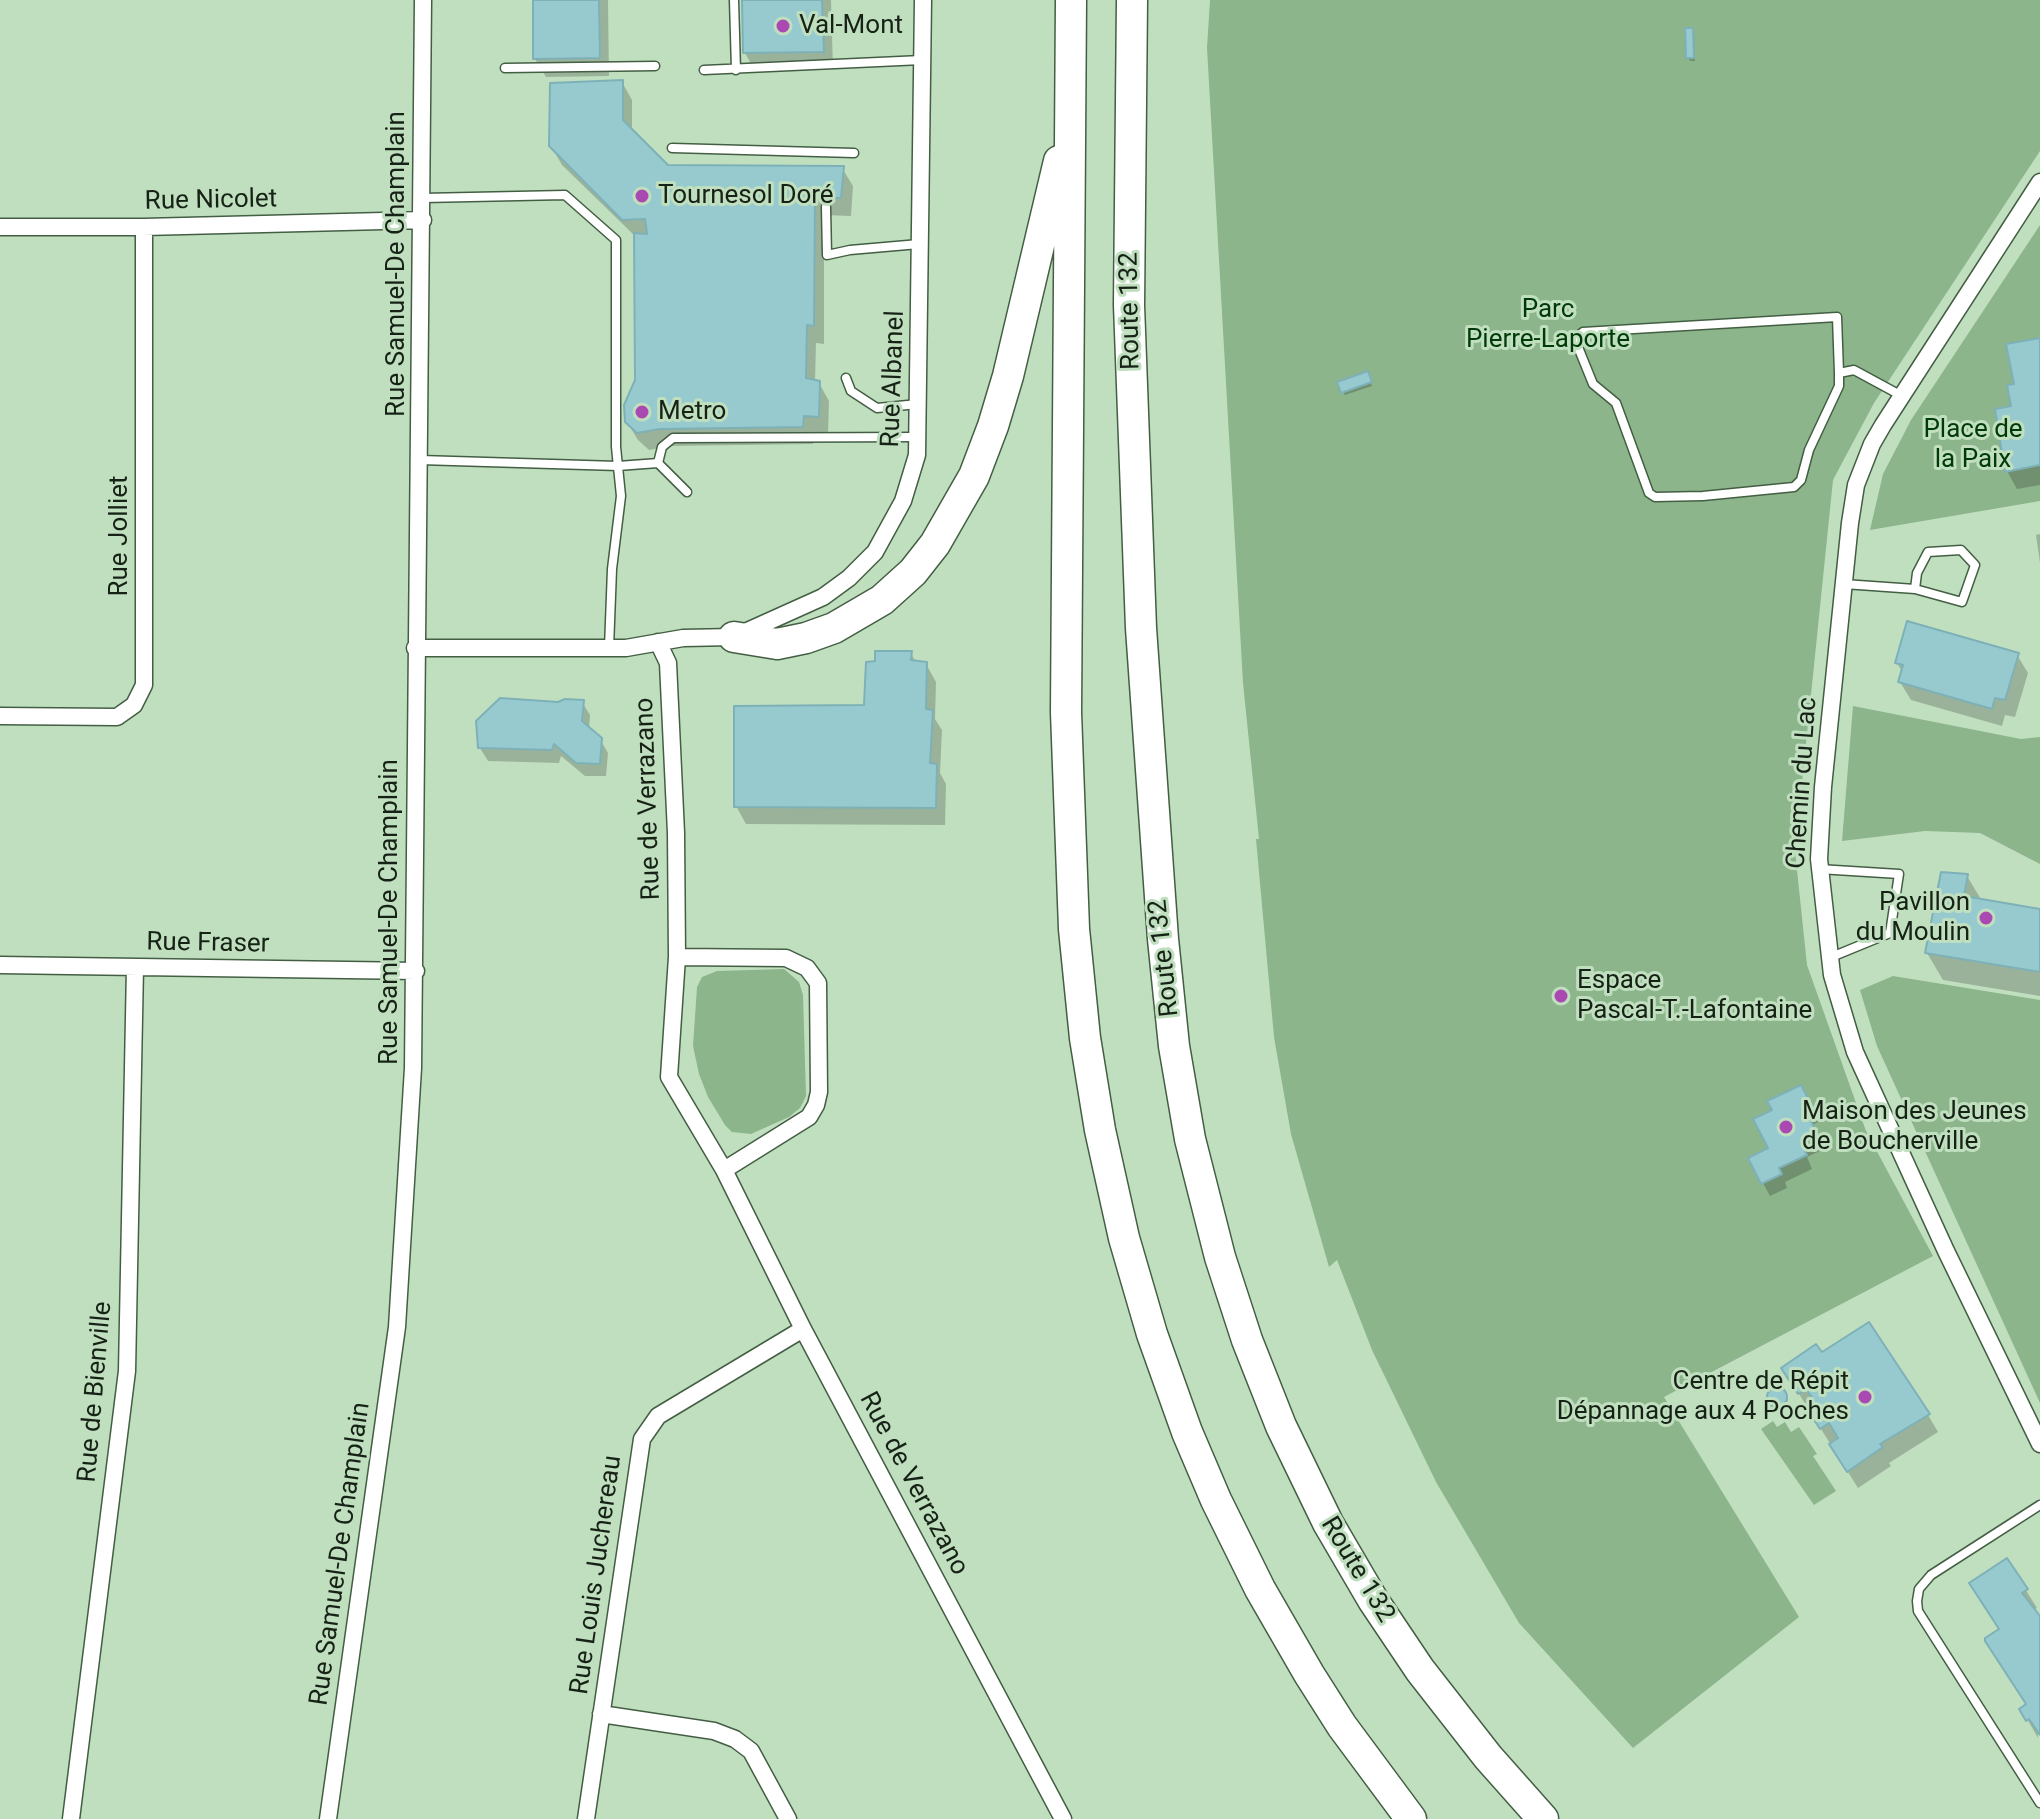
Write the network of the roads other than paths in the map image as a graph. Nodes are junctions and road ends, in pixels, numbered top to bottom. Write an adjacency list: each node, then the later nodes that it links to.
1 (423, 0): 15 (street, Rue Samuel-De Champlain)
2 (734, 0): 10 (lane)
3 (923, 0): 6 (street, Rue Albanel)
4 (1071, 0): 11 (highway)
5 (1132, 0): 55 (highway, Route 132)
6 (923, 60): 10 (lane); 20 (street, Rue Albanel)
7 (655, 66): 8 (lane)
8 (505, 68)
9 (704, 70): 10 (lane)
10 (736, 70)
11 (1070, 116): 32 (highway); 54 (highway)
12 (672, 148): 13 (lane)
13 (854, 153)
14 (2040, 182): 23 (street, Chemin du Lac)
15 (423, 198): 17 (street, Rue Samuel-De Champlain); 28 (lane)
16 (826, 207): 20 (lane)
17 (423, 220): 19 (street, Rue Nicolet); 26 (street, Rue Samuel-De Champlain)
18 (0, 227): 19 (street, Rue Nicolet)
19 (144, 227): 36 (street, Rue Jolliet)
20 (920, 244): 24 (street, Rue Albanel)
21 (1839, 373): 21 (lane); 23 (lane)
22 (846, 378): 24 (lane)
23 (1902, 396): 30 (street, Chemin du Lac)
24 (919, 404): 25 (street, Rue Albanel)
25 (918, 437): 27 (lane); 32 (street, Rue Albanel)
26 (420, 460): 28 (lane); 34 (street, Rue Samuel-De Champlain)
27 (658, 463): 28 (lane); 29 (lane)
28 (618, 466): 35 (lane)
29 (687, 492)
30 (1843, 584): 31 (lane); 37 (street, Chemin du Lac)
31 (1915, 589): 31 (lane)
32 (734, 637): 33 (street, Rue Albanel)
33 (658, 642): 35 (street, Rue Albanel); 38 (street, Rue de Verrazano)
34 (415, 648): 35 (street, Rue Albanel); 42 (street, Rue Samuel-De Champlain)
35 (608, 649)
36 (0, 716)
37 (1819, 869): 39 (street, Chemin du Lac); 39 (lane)
38 (677, 957): 43 (street, Rue de Verrazano); 43 (street)
39 (1829, 958): 45 (street, Chemin du Lac)
40 (0, 965): 41 (street, Rue Fraser)
41 (135, 967): 42 (street, Rue Fraser); 49 (street, Rue de Bienville)
42 (416, 971): 50 (street, Rue Samuel-De Champlain)
43 (724, 1170): 44 (street, Rue de Verrazano)
44 (803, 1329): 47 (street, Rue Louis Juchereau); 53 (street, Rue de Verrazano)
45 (2040, 1444)
46 (2040, 1505): 48 (lane)
47 (601, 1714): 51 (street, Rue Louis Juchereau); 52 (street)
48 (2040, 1803)
49 (71, 1819)
50 (328, 1819)
51 (586, 1819)
52 (788, 1819)
53 (1063, 1819)
54 (1411, 1819)
55 (1543, 1819)

